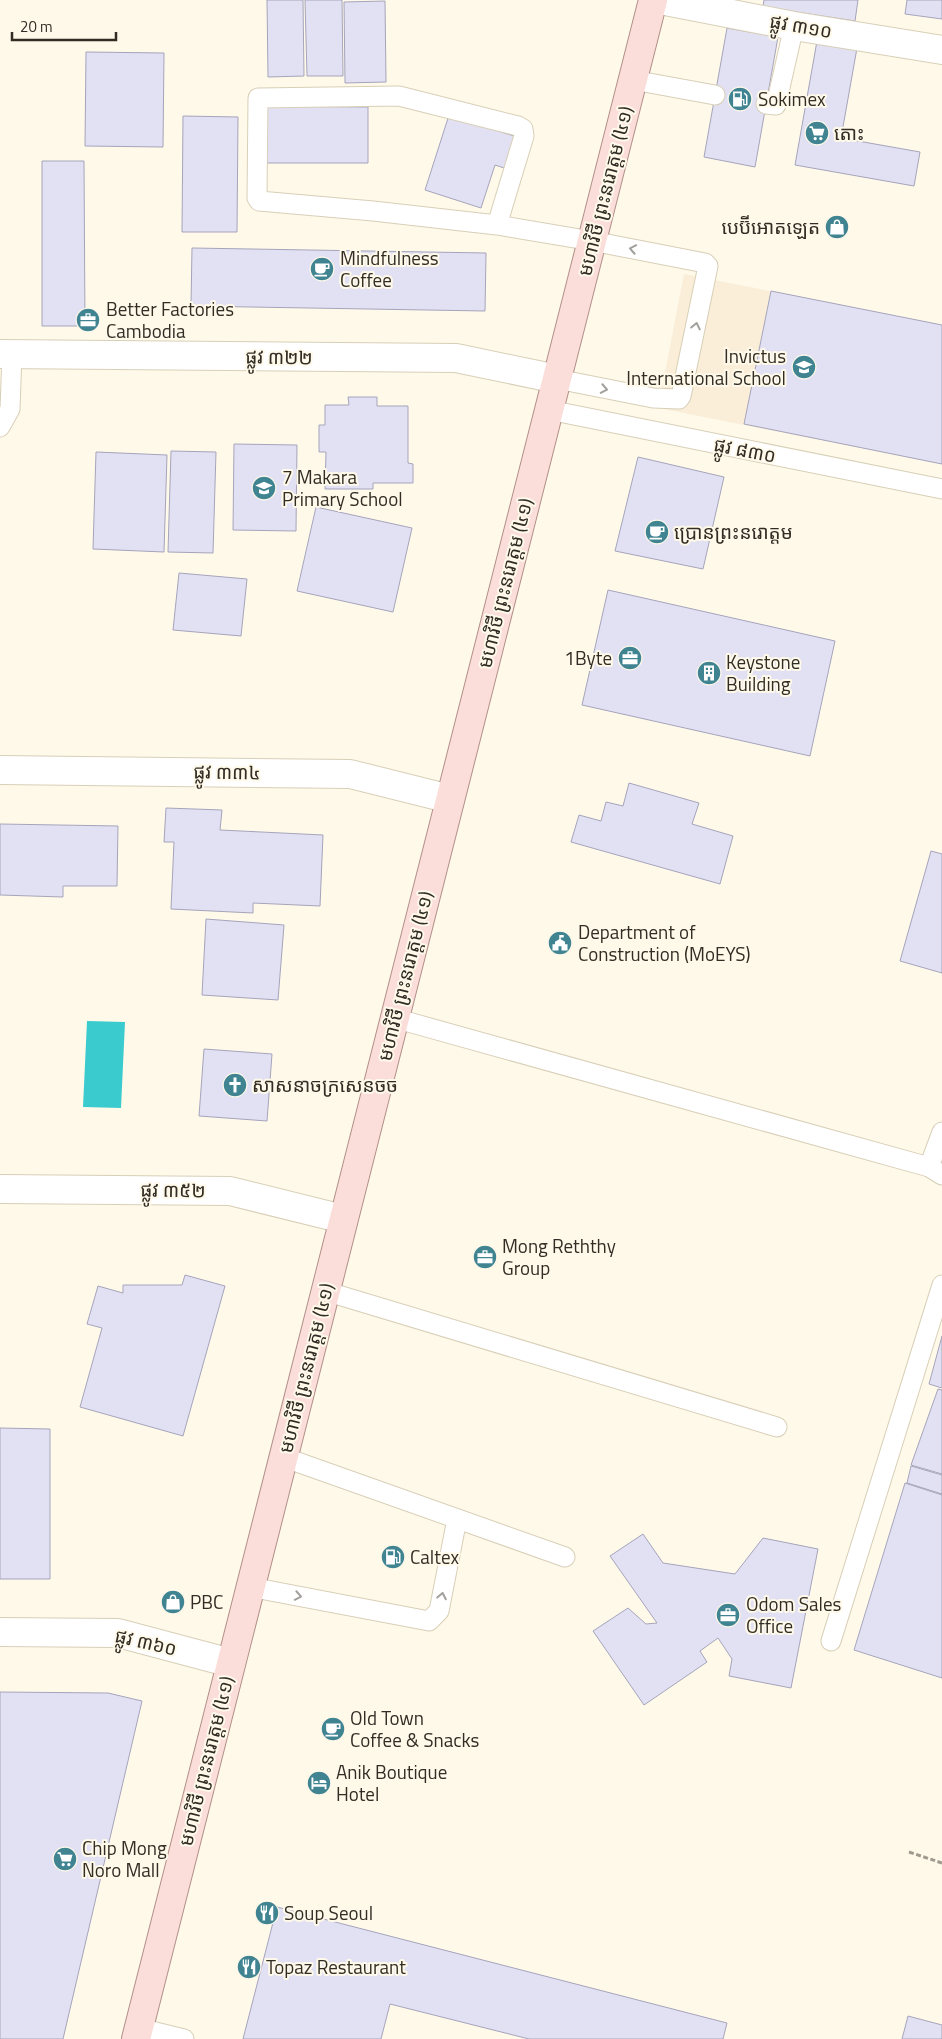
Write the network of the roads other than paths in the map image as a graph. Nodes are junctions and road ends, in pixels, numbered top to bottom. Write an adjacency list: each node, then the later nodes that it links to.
1 (653, 0): 5 (main road, មហាវិថី ព្រះនរោត្តម (៤១))
2 (660, 0): 3 (street, ផ្លូវ ៣១០)
3 (794, 26): 4 (street, ផ្លូវ ៣១០); 7 (lane)
4 (942, 50)
5 (633, 80): 6 (lane); 9 (main road, មហាវិថី ព្រះនរោត្តម (៤១))
6 (715, 95)
7 (766, 104)
8 (498, 225): 8 (lane); 9 (lane)
9 (592, 241): 11 (main road, មហាវិថី ព្រះនរោត្តម (៤១)); 11 (lane, one-way to 9)
10 (6, 354): 11 (street, ផ្លូវ ៣២២); 13 (lane)
11 (557, 380): 12 (main road, មហាវិថី ព្រះនរោត្តម (៤១))
12 (549, 410): 14 (lane, ផ្លូវ ៨៣០); 16 (main road, មហាវិថី ព្រះនរោត្តម (៤១))
13 (0, 427)
14 (942, 489)
15 (0, 770): 16 (street, ផ្លូវ ៣៣៤)
16 (450, 799): 17 (main road, មហាវិថី ព្រះនរោត្តម (៤១))
17 (394, 1018): 19 (lane); 21 (main road, មហាវិថី ព្រះនរោត្តម (៤១))
18 (942, 1132): 19 (lane)
19 (936, 1171)
20 (0, 1188): 21 (street, ផ្លូវ ៣៥២)
21 (344, 1219): 23 (main road, មហាវិថី ព្រះនរោត្តម (៤១))
22 (942, 1285): 30 (lane)
23 (325, 1291): 24 (lane); 25 (main road, មហាវិថី ព្រះនរោត្តម (៤១))
24 (777, 1427)
25 (283, 1457): 26 (lane); 28 (main road, មហាវិថី ព្រះនរោត្តម (៤១))
26 (457, 1519): 27 (lane); 28 (lane, one-way to 26)
27 (565, 1558)
28 (250, 1586): 31 (main road, មហាវិថី ព្រះនរោត្តម (៤១))
29 (0, 1632): 31 (street, ផ្លូវ ៣៦០)
30 (832, 1641)
31 (231, 1663): 32 (main road, មហាវិថី ព្រះនរោត្តម (៤១))
32 (137, 2033): 33 (lane)
33 (184, 2039)

